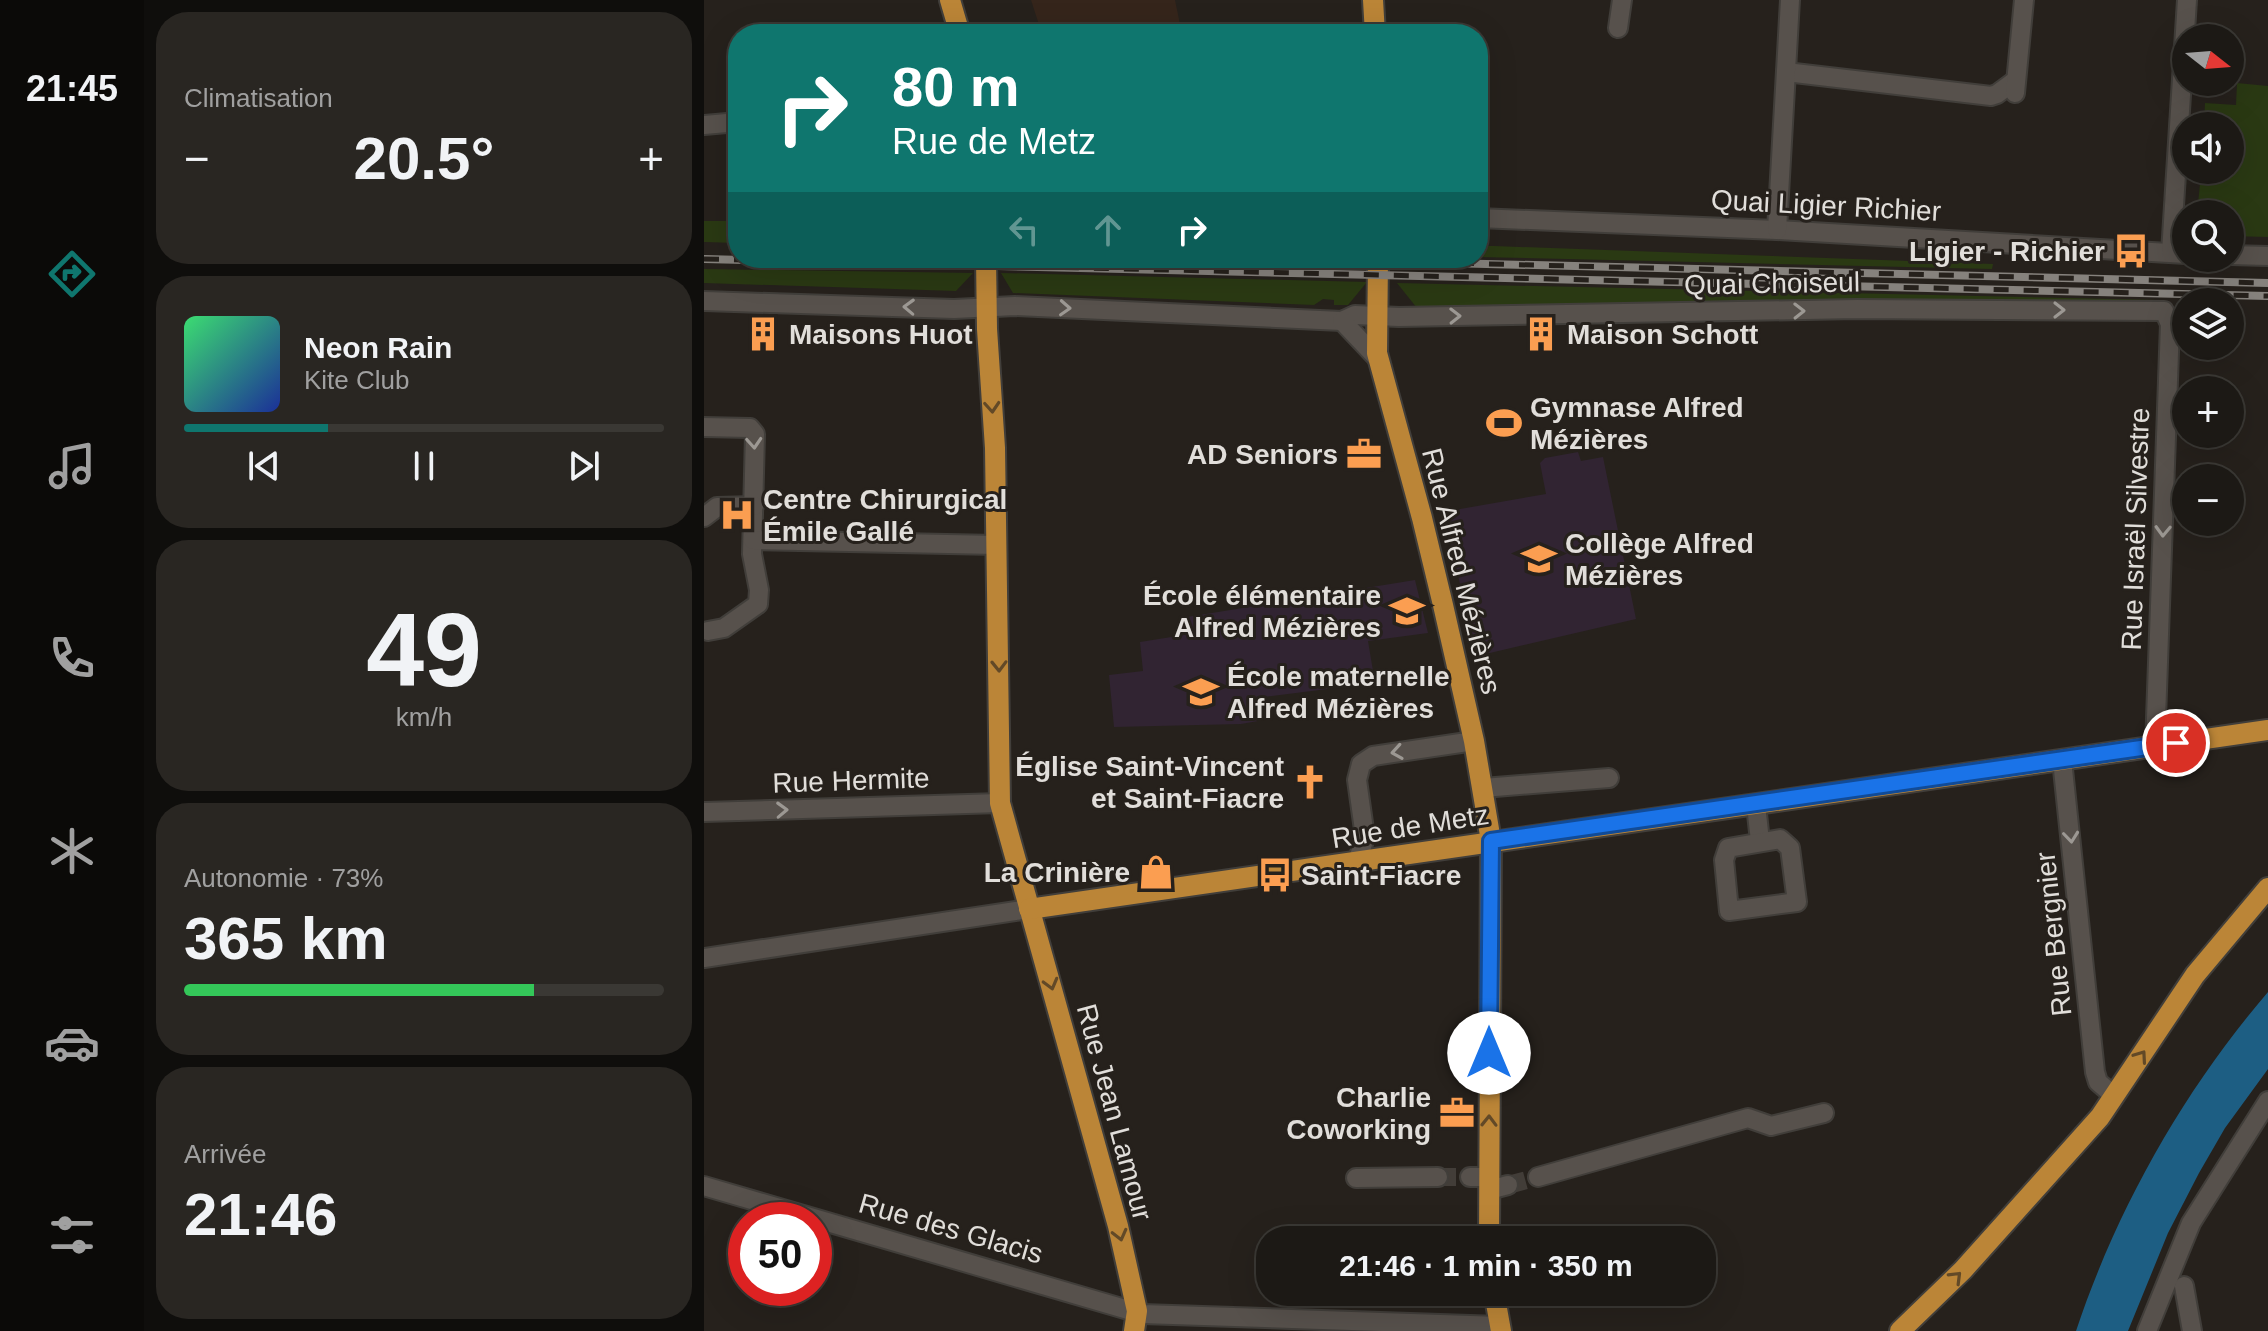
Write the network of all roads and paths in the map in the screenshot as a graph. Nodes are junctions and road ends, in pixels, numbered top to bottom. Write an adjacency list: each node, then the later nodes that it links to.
1 (950, 0): 7 (main road)
2 (1373, 0): 8 (main road)
3 (1622, 0): 9 (street)
4 (1790, 0): 10 (street)
5 (2024, 0): 10 (street)
6 (2187, 0): 13 (street)
7 (957, 24)
8 (1374, 24)
9 (1618, 28)
10 (1786, 72): 15 (street)
11 (728, 123): 12 (street)
12 (704, 125)
13 (2180, 200)
14 (1488, 218): 15 (street, Quai Ligier Richier)
15 (1777, 230): 16 (street, Quai Ligier Richier)
16 (2172, 253)
17 (2244, 255): 18 (street)
18 (2268, 256)
19 (986, 268): 22 (main road, Rue Jean Lamour)
20 (1378, 268): 24 (main road, Rue Alfred Mézières)
21 (704, 301): 22 (street, Quai Choiseul, one-way to 21)
22 (987, 307): 25 (street, Quai Choiseul, one-way to 25); 31 (main road, Rue Jean Lamour, one-way to 31)
23 (2167, 314): 24 (street, Quai Choiseul, one-way to 23); 35 (street, Rue Israël Silvestre, one-way to 35)
24 (1377, 316): 25 (street, Quai Choiseul); 26 (main road, Rue Alfred Mézières)
25 (1342, 321): 26 (street)
26 (1379, 360): 34 (main road, Rue Alfred Mézières)
27 (704, 427): 28 (street, one-way to 28)
28 (754, 506): 29 (street); 30 (street)
29 (704, 517)
30 (753, 540): 31 (street); 32 (street)
31 (997, 545): 39 (main road, Rue Jean Lamour, one-way to 39)
32 (708, 631)
33 (2268, 730): 35 (main road, Rue de Metz)
34 (1474, 741): 38 (main road, Rue Alfred Mézières); 44 (street, one-way to 44)
35 (2155, 747): 36 (main road, Rue de Metz)
36 (2062, 760): 40 (main road, Rue de Metz); 48 (street, Rue Bergnier, one-way to 48)
37 (1609, 778): 38 (street)
38 (1483, 788): 42 (main road, Rue Alfred Mézières)
39 (1000, 803): 41 (street, Rue Hermite, one-way to 39); 46 (main road, Rue Jean Lamour)
40 (1756, 805): 42 (main road, Rue de Metz); 43 (street)
41 (704, 812)
42 (1491, 841): 44 (main road, Rue de Metz); 55 (main road, Rue Alfred Mézières, one-way to 42)
43 (1760, 841): 43 (street)
44 (1357, 863): 46 (main road, Rue de Metz)
45 (2268, 888): 48 (main road, one-way to 45)
46 (1029, 909): 47 (street, Rue de Metz); 58 (main road, Rue Jean Lamour, one-way to 58)
47 (704, 958)
48 (2113, 1095): 60 (main road, one-way to 48)
49 (2268, 1101): 61 (street)
50 (1824, 1113): 52 (street)
51 (1438, 1177): 53 (street)
52 (1538, 1177)
53 (1356, 1178)
54 (704, 1186): 58 (street, Rue des Glacis)
55 (1489, 1226)
56 (2184, 1286): 62 (street)
57 (1497, 1306): 59 (main road)
58 (1136, 1321): 59 (street, Rue des Glacis)
59 (1501, 1328)
60 (1900, 1331)
61 (2147, 1331)
62 (2192, 1331)

